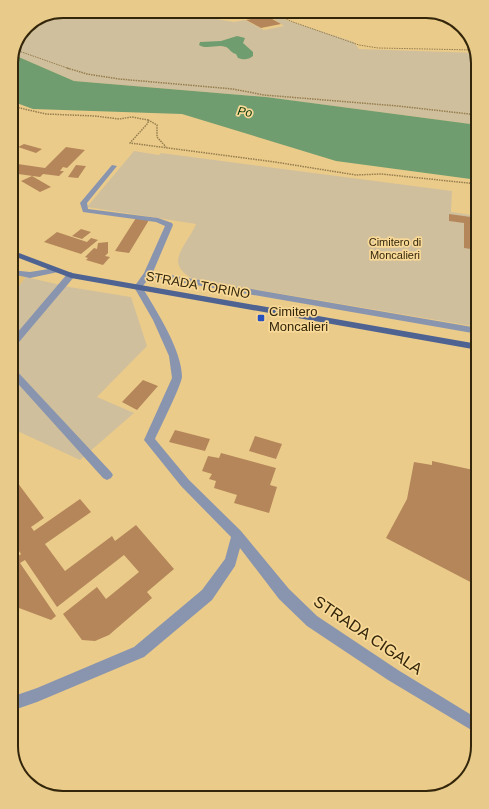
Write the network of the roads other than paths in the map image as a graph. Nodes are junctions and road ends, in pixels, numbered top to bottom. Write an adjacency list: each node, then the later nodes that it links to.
1 (114, 166): 6 (street)
2 (18, 255): 3 (main road, STRADA TORINO)
3 (55, 270): 4 (street); 5 (main road, STRADA TORINO)
4 (18, 273)
5 (71, 274): 7 (main road, STRADA TORINO); 9 (street)
6 (148, 274): 7 (street); 8 (street)
7 (138, 287): 10 (main road, STRADA TORINO); 13 (street, STRADA CIGALA)
8 (471, 330)
9 (18, 338)
10 (471, 346)
11 (18, 378): 12 (street)
12 (106, 475)
13 (238, 535): 14 (street); 15 (street, STRADA CIGALA)
14 (18, 702)
15 (471, 723)

